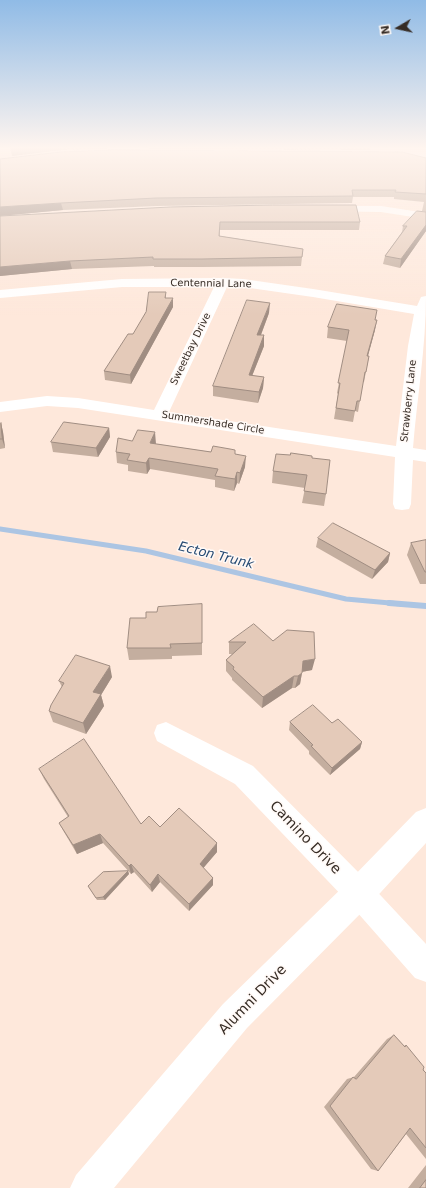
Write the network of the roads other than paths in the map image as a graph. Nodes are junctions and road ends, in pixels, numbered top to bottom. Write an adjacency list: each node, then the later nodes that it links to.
1 (318, 208): 2 (street)
2 (426, 216)
3 (223, 282): 4 (street, Centennial Lane); 5 (street, Centennial Lane); 7 (street, Sweetbay Drive)
4 (0, 294)
5 (424, 305): 8 (street, Strawberry Lane)
6 (0, 407): 7 (street, Summershade Circle)
7 (159, 415): 8 (street, Summershade Circle)
8 (404, 453): 9 (street, Summershade Circle); 10 (street, Strawberry Lane)
9 (426, 456)
10 (402, 504)
11 (166, 733): 13 (street, Camino Drive)
12 (426, 822): 13 (main road, Alumni Drive)
13 (359, 893): 14 (street, Camino Drive); 15 (main road, Alumni Drive)
14 (426, 967)
15 (89, 1188)

